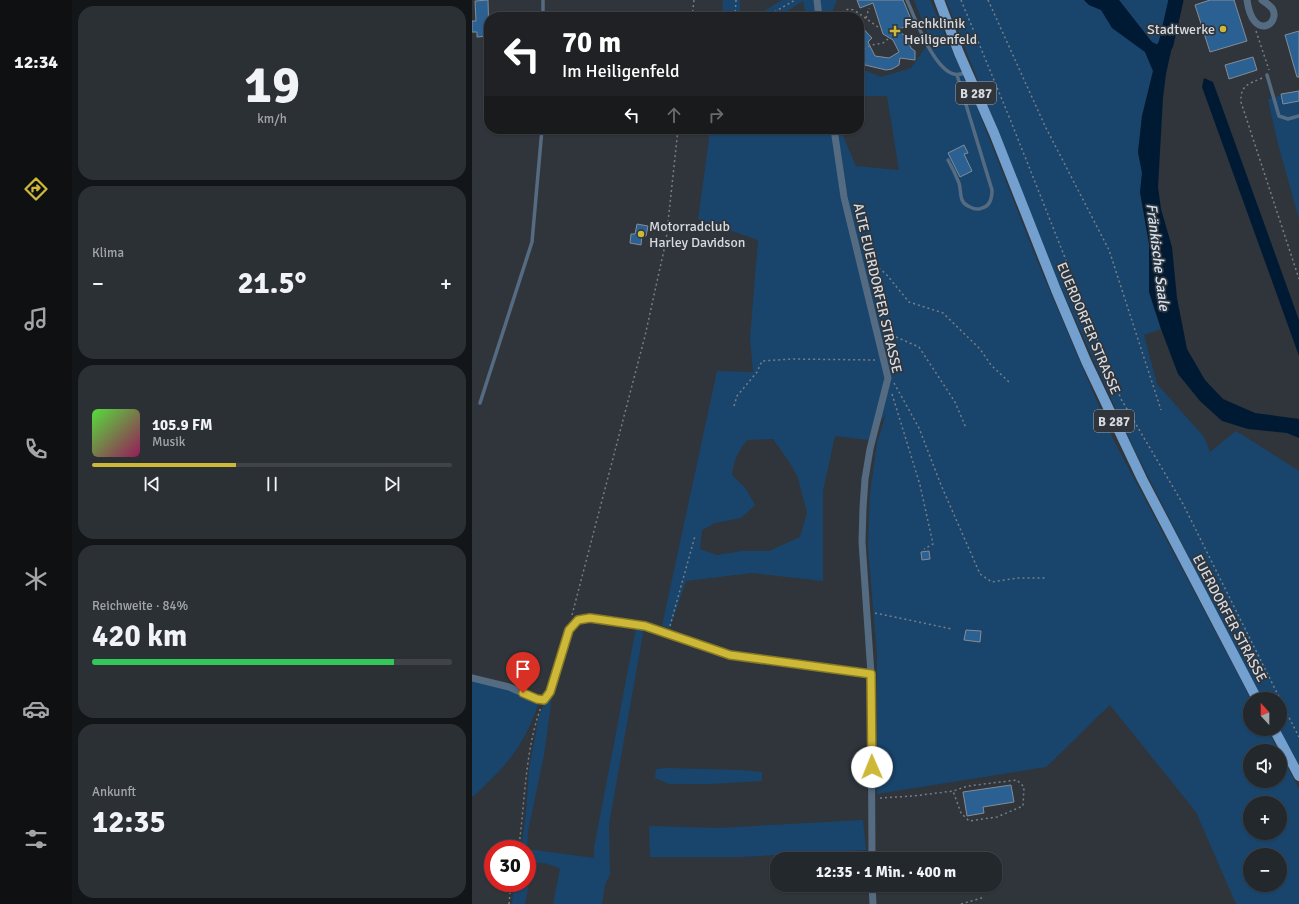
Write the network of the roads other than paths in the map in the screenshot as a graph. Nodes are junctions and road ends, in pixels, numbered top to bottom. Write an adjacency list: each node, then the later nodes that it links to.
1 (543, 0): 7 (lane)
2 (817, 0): 8 (street)
3 (908, 0): 9 (lane)
4 (939, 0): 9 (main road, EUERDORFER STRASSE / B 287)
5 (1247, 0): 6 (street)
6 (1262, 0)
7 (543, 12)
8 (818, 12)
9 (962, 74): 14 (lane); 18 (main road, EUERDORFER STRASSE / B 287)
10 (1267, 75): 11 (lane)
11 (1299, 116)
12 (542, 134): 15 (lane)
13 (835, 134): 16 (street, ALTE EUERDORFER STRASSE)
14 (948, 160)
15 (480, 403)
16 (871, 674): 17 (street); 21 (street, ALTE EUERDORFER STRASSE)
17 (472, 678)
18 (1254, 692)
19 (1278, 736): 20 (main road)
20 (1299, 776)
21 (872, 852)
22 (872, 892): 23 (street)
23 (872, 904)

